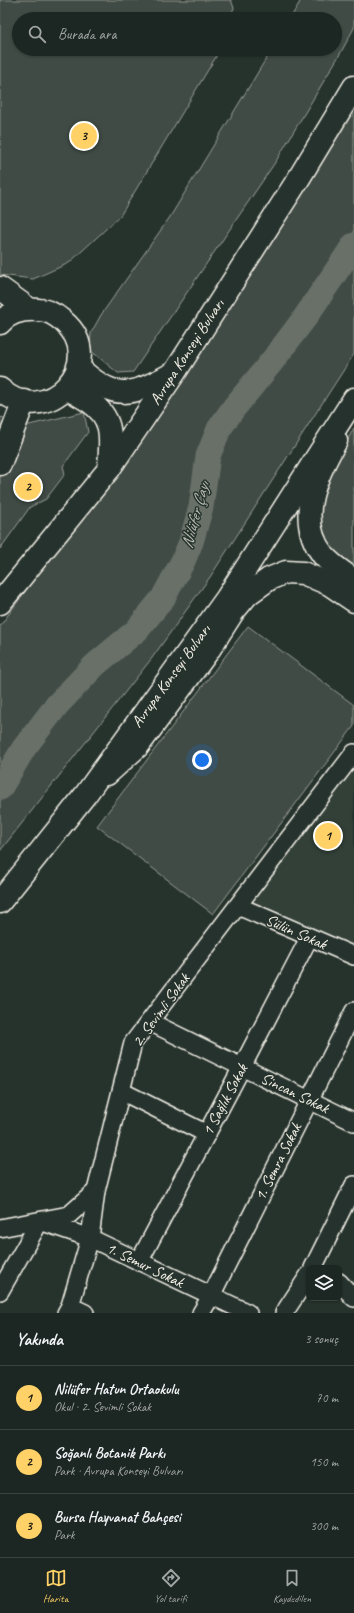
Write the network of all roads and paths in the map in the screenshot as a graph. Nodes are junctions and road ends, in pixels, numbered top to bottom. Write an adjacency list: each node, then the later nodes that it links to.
1 (354, 87): 7 (main road, Avrupa Konseyi Bulvarı)
2 (0, 288): 3 (main road)
3 (29, 309): 5 (main road); 6 (main road)
4 (0, 319): 5 (main road)
5 (0, 323)
6 (78, 367): 7 (main road); 8 (main road)
7 (175, 372): 14 (main road, Avrupa Konseyi Bulvarı)
8 (66, 389): 9 (main road); 14 (main road)
9 (10, 394): 12 (main road); 13 (main road)
10 (354, 399): 19 (main road, Avrupa Konseyi Bulvarı)
11 (354, 408): 15 (main road)
12 (0, 425)
13 (0, 464)
14 (109, 469): 17 (main road, Avrupa Konseyi Bulvarı)
15 (354, 580)
16 (354, 601): 19 (main road)
17 (0, 603)
18 (354, 753): 21 (street, 2. Sevimli Sokak)
19 (86, 794): 20 (main road, Avrupa Konseyi Bulvarı)
20 (2, 900)
21 (238, 906): 22 (street, Sülün Sokak); 25 (street, 2. Sevimli Sokak)
22 (309, 938): 23 (street, Sülün Sokak); 26 (street, 1 Sağlık Sokak)
23 (354, 956)
24 (354, 1011): 28 (street, 1. Semra Sokak)
25 (150, 1022): 26 (street, Sincan Sokak); 27 (street, 2. Sevimli Sokak)
26 (242, 1067): 28 (street, Sincan Sokak); 30 (street, 1 Sağlık Sokak)
27 (121, 1091): 30 (street); 32 (street, 2. Sevimli Sokak)
28 (310, 1100): 29 (street, Sincan Sokak); 41 (street, 1. Semra Sokak)
29 (354, 1122)
30 (207, 1134): 36 (street, 1 Sağlık Sokak)
31 (354, 1184): 37 (street)
32 (96, 1191): 33 (street); 35 (street, 2. Sevimli Sokak)
33 (40, 1221): 34 (street); 35 (street, 1. Semur Sokak); 40 (street)
34 (0, 1228)
35 (90, 1238): 36 (street, 1. Semur Sokak); 43 (street, 2. Sevimli Sokak)
36 (139, 1262): 41 (street, 1. Semur Sokak)
37 (318, 1265)
38 (306, 1280): 47 (street)
39 (342, 1285): 42 (street)
40 (0, 1291)
41 (211, 1296): 45 (street, 1. Semra Sokak); 46 (street, 1. Semur Sokak)
42 (354, 1298)
43 (68, 1309): 44 (street)
44 (85, 1313)
45 (201, 1313)
46 (248, 1313)
47 (284, 1313)

